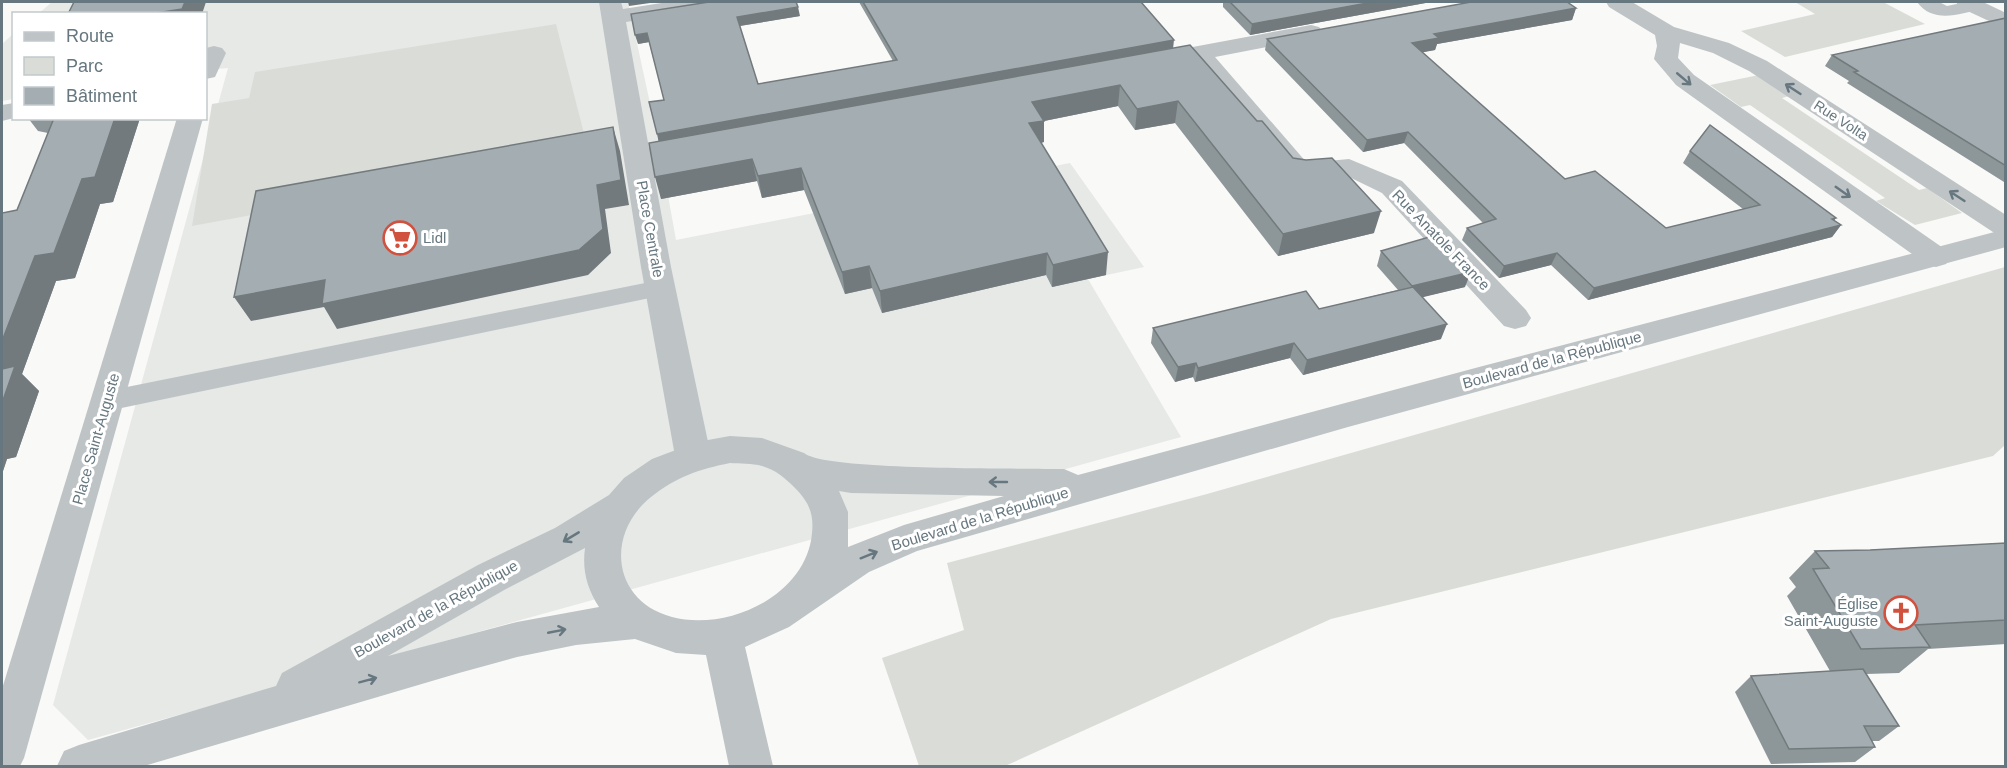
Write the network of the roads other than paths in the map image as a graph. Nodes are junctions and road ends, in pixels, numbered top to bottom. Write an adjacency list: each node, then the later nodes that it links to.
1 (708, 2): 5 (street)
2 (1617, 2): 8 (street, Rue Volta)
3 (1926, 2): 4 (lane)
4 (1971, 3): 6 (street)
5 (611, 9): 13 (street, Place Centrale)
6 (2006, 22)
7 (1337, 27): 9 (street)
8 (1666, 32): 14 (street, Rue Volta, one-way to 8); 16 (street, one-way to 16)
9 (1199, 53): 10 (street); 18 (street, Rue Anatole France)
10 (1129, 66)
11 (189, 120): 19 (street, Place Saint-Auguste)
12 (719, 142): 13 (street)
13 (637, 158): 17 (street, Place Centrale)
14 (2006, 228)
15 (2006, 238): 16 (street, Boulevard de la République)
16 (1936, 256): 22 (street, Boulevard de la République)
17 (660, 288): 19 (lane); 20 (street, Place Centrale)
18 (1515, 318)
19 (107, 401): 28 (street, Place Saint-Auguste)
20 (693, 456): 21 (street); 23 (street)
21 (804, 471): 22 (street, Boulevard de la République, one-way to 21); 24 (street)
22 (1099, 483): 24 (street, Boulevard de la République, one-way to 22)
23 (620, 506): 25 (street); 27 (street, Boulevard de la République, one-way to 27)
24 (801, 596): 26 (street)
25 (636, 622): 26 (street); 27 (street, Boulevard de la République, one-way to 25)
26 (722, 636): 30 (street)
27 (251, 712): 29 (street, Boulevard de la République)
28 (2, 758)
29 (79, 766)
30 (751, 766)

